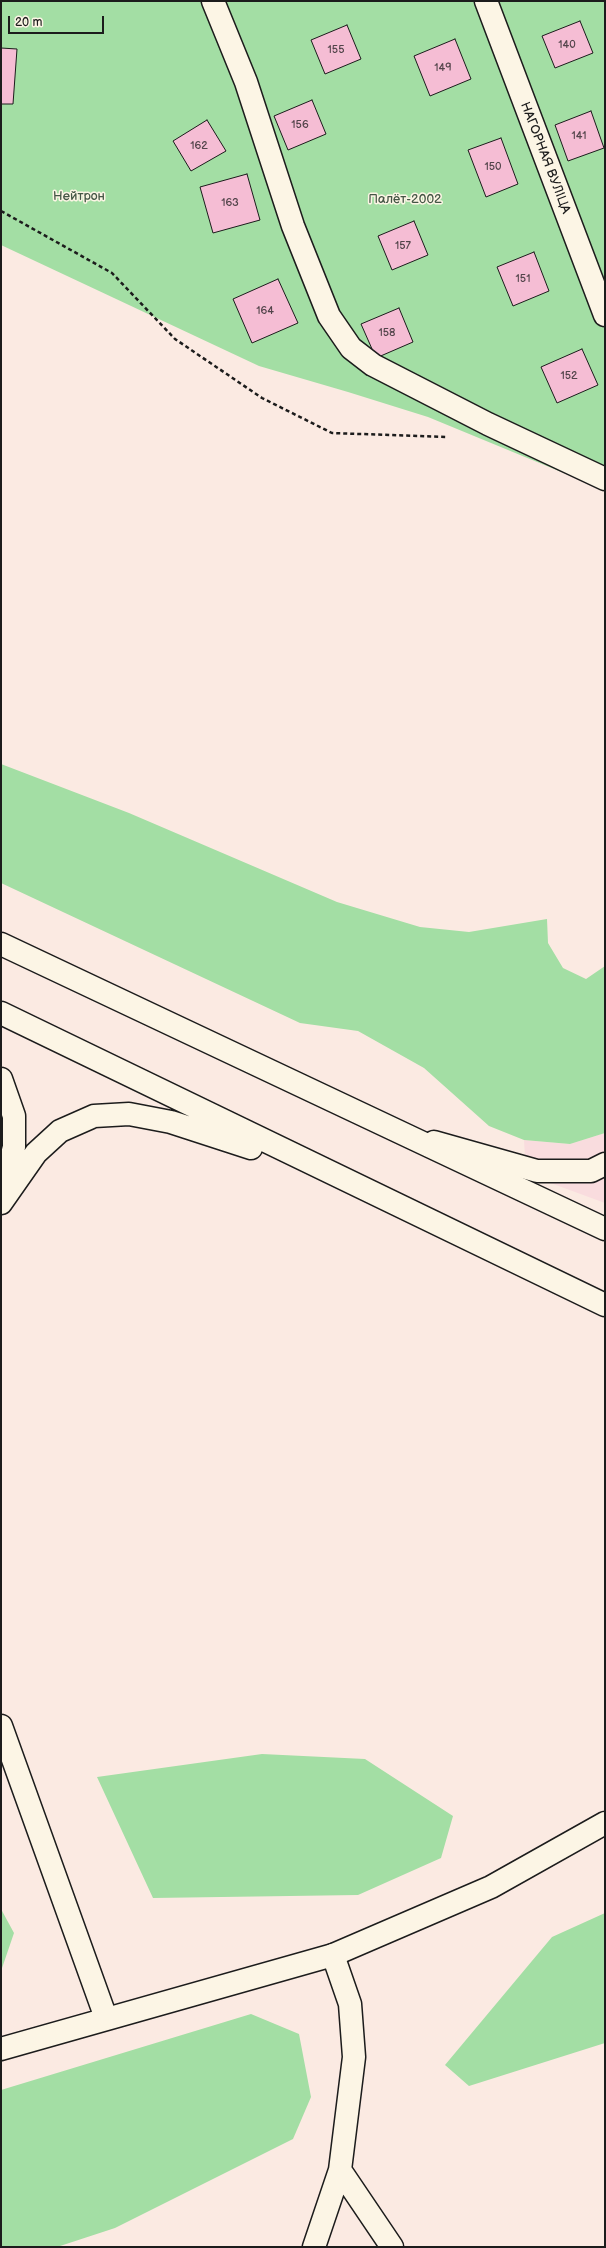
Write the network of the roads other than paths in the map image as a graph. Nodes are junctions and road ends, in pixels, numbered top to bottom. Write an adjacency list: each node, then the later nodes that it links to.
1 (213, 1): 4 (main road)
2 (486, 1): 3 (main road, НАГОРНАЯ ВУЛІЦА)
3 (605, 315)
4 (605, 479)
5 (1, 944): 8 (main road)
6 (1, 1013): 10 (main road)
7 (1, 1079): 11 (main road)
8 (399, 1132): 9 (main road); 13 (main road)
9 (605, 1164)
10 (326, 1172): 12 (main road); 14 (main road)
11 (1, 1195)
12 (1, 1203)
13 (605, 1229)
14 (605, 1305)
15 (1, 1726): 18 (main road)
16 (605, 1823): 17 (main road)
17 (333, 1955): 18 (main road); 20 (main road)
18 (106, 2018): 19 (main road)
19 (1, 2049)
20 (340, 2170): 21 (main road); 22 (main road)
21 (314, 2247)
22 (392, 2247)

